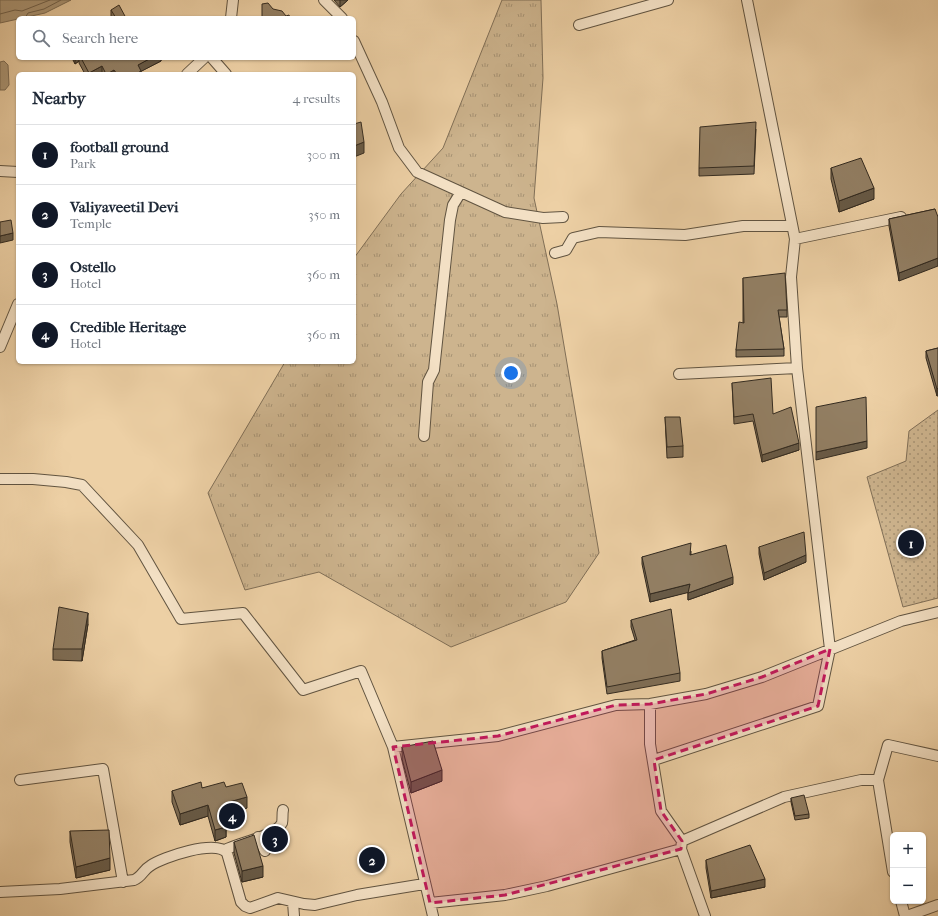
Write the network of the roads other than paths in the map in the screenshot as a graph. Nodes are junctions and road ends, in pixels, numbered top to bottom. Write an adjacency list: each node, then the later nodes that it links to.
1 (233, 0): 5 (street)
2 (324, 0): 6 (street)
3 (668, 0): 7 (street)
4 (747, 0): 18 (street)
5 (231, 16)
6 (340, 16)
7 (579, 25)
8 (356, 45): 15 (street)
9 (202, 60): 11 (street)
10 (214, 60): 12 (street)
11 (189, 72)
12 (224, 72)
13 (0, 171): 14 (street)
14 (16, 172)
15 (461, 192): 17 (street); 25 (street)
16 (908, 215): 19 (street)
17 (563, 217)
18 (792, 226): 19 (street); 20 (street)
19 (795, 239): 23 (street)
20 (555, 253)
21 (16, 309): 22 (street)
22 (0, 347)
23 (797, 368): 24 (street); 28 (street)
24 (680, 374)
25 (424, 436)
26 (0, 479): 30 (street)
27 (938, 612): 28 (street)
28 (830, 649): 29 (street); 32 (street)
29 (650, 704): 30 (street); 32 (street)
30 (394, 746): 42 (street)
31 (938, 756): 34 (street)
32 (654, 760): 37 (street)
33 (20, 780): 41 (street)
34 (878, 780): 37 (street); 40 (street)
35 (283, 810): 36 (street)
36 (258, 838): 38 (street); 39 (street)
37 (682, 845): 45 (street); 50 (street)
38 (225, 850): 41 (street); 44 (street)
39 (265, 851)
40 (892, 868)
41 (123, 882): 43 (street)
42 (424, 884): 44 (street); 45 (street)
43 (0, 892)
44 (293, 902): 48 (street)
45 (430, 903): 49 (street)
46 (902, 904): 51 (street)
47 (938, 905): 51 (street)
48 (294, 916)
49 (433, 916)
50 (705, 916)
51 (906, 916)

